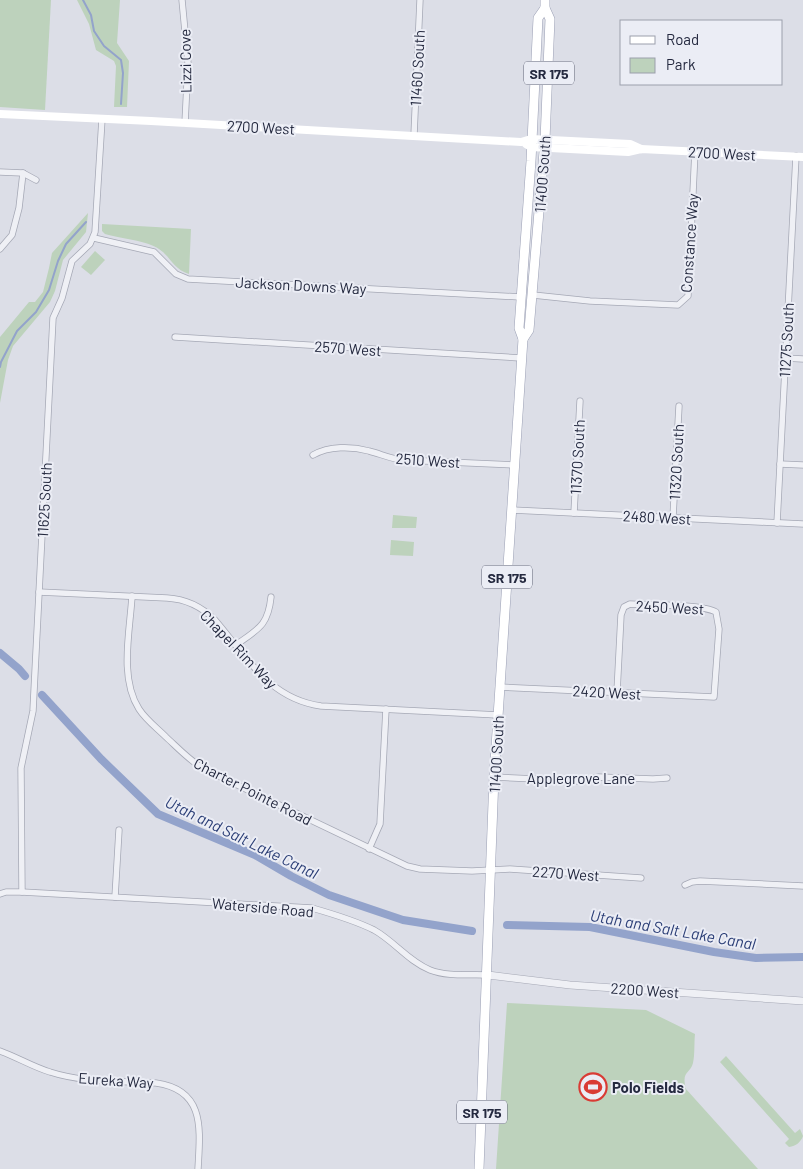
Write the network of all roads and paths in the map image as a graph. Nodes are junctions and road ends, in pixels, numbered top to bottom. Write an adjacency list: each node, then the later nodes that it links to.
1 (182, 0): 6 (street, Lizzi Cove)
2 (420, 0): 7 (street, 11460 South)
3 (545, 4): 8 (main road, 11400 South / SR 175); 9 (main road, 11400 South / SR 175)
4 (0, 114): 5 (main road, 2700 West)
5 (102, 119): 6 (main road, 2700 West); 15 (street)
6 (185, 123): 7 (main road, 2700 West)
7 (414, 135): 8 (main road, 2700 West)
8 (531, 143): 9 (main road, 2700 West); 18 (main road, 11400 South / SR 175)
9 (545, 144): 10 (main road, 2700 West); 17 (main road, 11400 South / SR 175)
10 (695, 151): 11 (main road, 2700 West); 17 (street, Constance Way)
11 (799, 156): 22 (street, 11275 South)
12 (0, 172): 13 (street)
13 (23, 173): 14 (street); 16 (street)
14 (36, 180)
15 (94, 238): 18 (street, Jackson Downs Way); 35 (street, 11625 South)
16 (0, 249)
17 (533, 295): 20 (main road, 11400 South / SR 175)
18 (521, 297): 20 (main road, 11400 South / SR 175)
19 (175, 337): 21 (street, 2570 West)
20 (523, 339): 21 (main road, 11400 South / SR 175)
21 (521, 358): 28 (main road, 11400 South / SR 175)
22 (785, 358): 23 (street); 27 (street, 11275 South)
23 (803, 359)
24 (580, 401): 31 (street, 11370 South)
25 (679, 406): 32 (street, 11320 South)
26 (313, 455): 28 (street, 2510 West)
27 (780, 464): 29 (street); 33 (street, 11275 South)
28 (514, 465): 30 (main road, 11400 South / SR 175)
29 (803, 466)
30 (512, 510): 31 (street, 2480 West); 39 (main road, 11400 South / SR 175)
31 (574, 513): 32 (street, 2480 West)
32 (673, 518): 33 (street, 2480 West)
33 (777, 523): 34 (street, 2480 West)
34 (803, 524)
35 (39, 592): 36 (street, Chapel Rim Way); 52 (street, 11625 South)
36 (132, 596): 38 (street, Chapel Rim Way); 47 (street, Charter Pointe Road)
37 (271, 596): 38 (street)
38 (236, 645): 42 (street, Chapel Rim Way)
39 (499, 687): 40 (street, 2420 West); 43 (main road, 11400 South / SR 175)
40 (617, 692): 41 (street, 2420 West); 41 (street, 2450 West)
41 (714, 697)
42 (386, 709): 43 (street, Chapel Rim Way); 47 (street)
43 (498, 715): 44 (main road, 11400 South / SR 175)
44 (494, 777): 45 (street, Applegrove Lane); 48 (main road, 11400 South / SR 175)
45 (667, 778)
46 (119, 830): 54 (street)
47 (369, 849): 48 (street, Charter Pointe Road)
48 (491, 870): 49 (street, 2270 West); 55 (main road, 11400 South / SR 175)
49 (641, 878)
50 (685, 885): 51 (street)
51 (803, 886)
52 (22, 892): 53 (street, Waterside Road); 54 (street, Waterside Road)
53 (0, 894)
54 (115, 897): 55 (street, Waterside Road)
55 (488, 975): 56 (street, 2200 West); 59 (main road, 11400 South / SR 175)
56 (803, 1001)
57 (0, 1050): 58 (street, Eureka Way)
58 (198, 1169)
59 (479, 1169)

